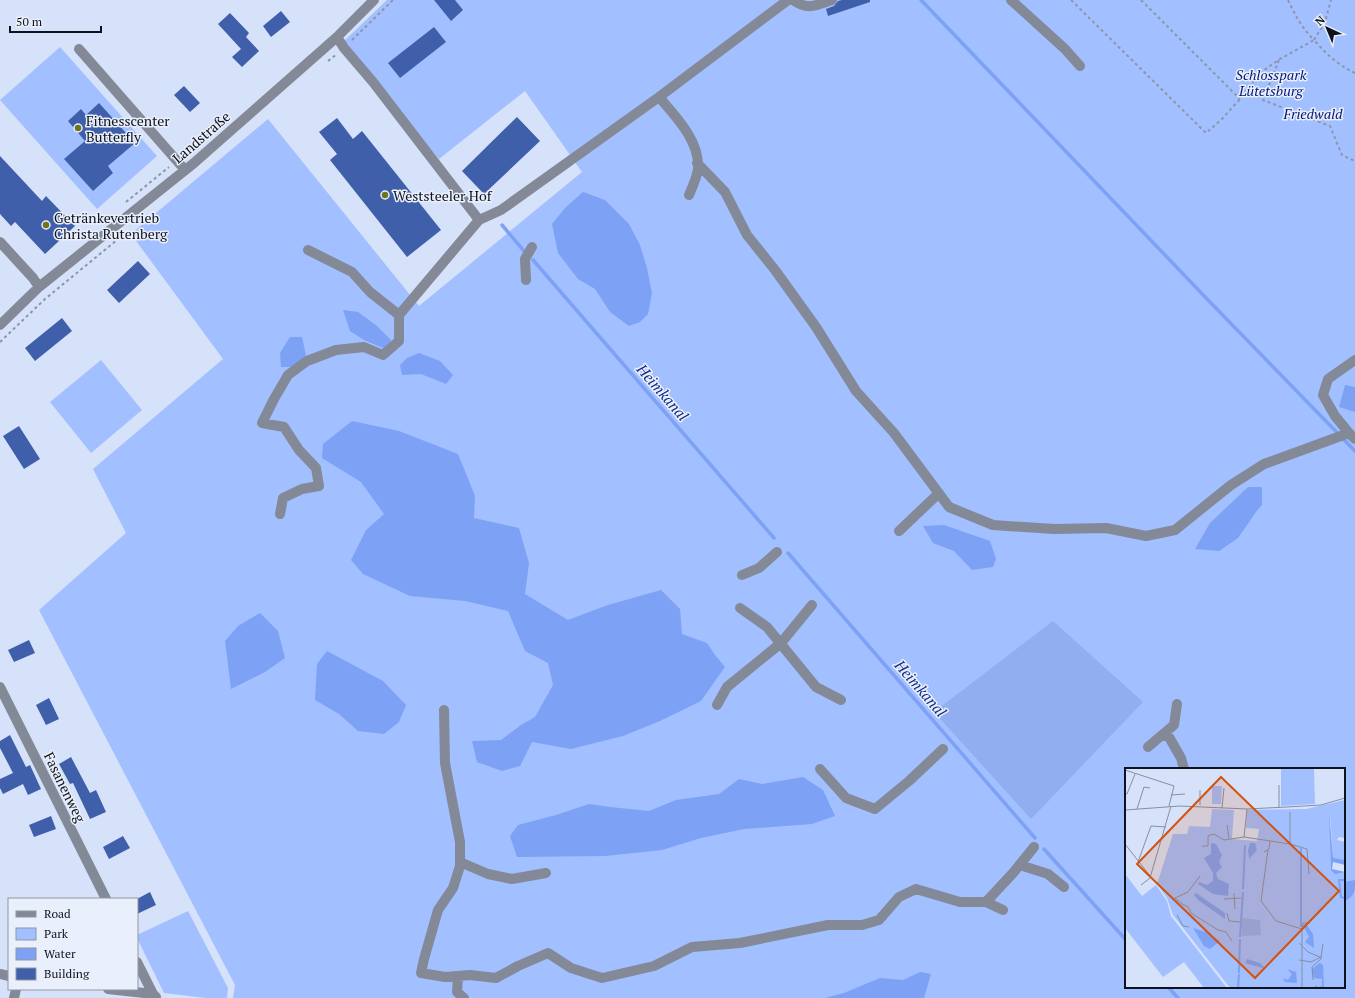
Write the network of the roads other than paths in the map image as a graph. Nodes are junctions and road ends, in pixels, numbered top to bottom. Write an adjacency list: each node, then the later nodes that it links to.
1 (374, 0): 6 (street, Landstraße)
2 (788, 0): 9 (street)
3 (794, 0): 4 (street)
4 (832, 0)
5 (1011, 0): 8 (street)
6 (337, 37): 11 (street, Landstraße); 13 (street)
7 (79, 49): 11 (street)
8 (1080, 66)
9 (659, 97): 10 (street); 13 (street)
10 (697, 163): 12 (street); 23 (street)
11 (185, 170): 18 (street, Landstraße)
12 (689, 196)
13 (480, 220): 19 (street)
14 (0, 242): 18 (street)
15 (532, 247): 17 (street)
16 (308, 250): 19 (street)
17 (526, 280)
18 (39, 287): 20 (street, Landstraße)
19 (400, 315): 24 (street)
20 (0, 325)
21 (1355, 360): 22 (street)
22 (1346, 436): 23 (street)
23 (939, 493): 25 (street)
24 (280, 514)
25 (899, 530)
26 (777, 552): 27 (street)
27 (742, 575)
28 (812, 605): 30 (street)
29 (740, 608): 30 (street)
30 (780, 644): 32 (street); 34 (street)
31 (0, 687): 46 (street, Fasanenweg)
32 (841, 700)
33 (1177, 704): 36 (street)
34 (717, 705)
35 (444, 710): 42 (street)
36 (1162, 735): 37 (street); 39 (street)
37 (1148, 747)
38 (943, 749): 40 (street)
39 (1184, 768)
40 (820, 769)
41 (1034, 847): 43 (street)
42 (460, 862): 44 (street); 50 (street)
43 (1020, 865): 45 (street); 47 (street)
44 (546, 873)
45 (1064, 887)
46 (106, 898)
47 (986, 902): 48 (street); 50 (street)
48 (1003, 910)
49 (138, 964): 52 (street)
50 (458, 976): 53 (street)
51 (115, 990): 52 (street)
52 (155, 996)
53 (464, 998)

